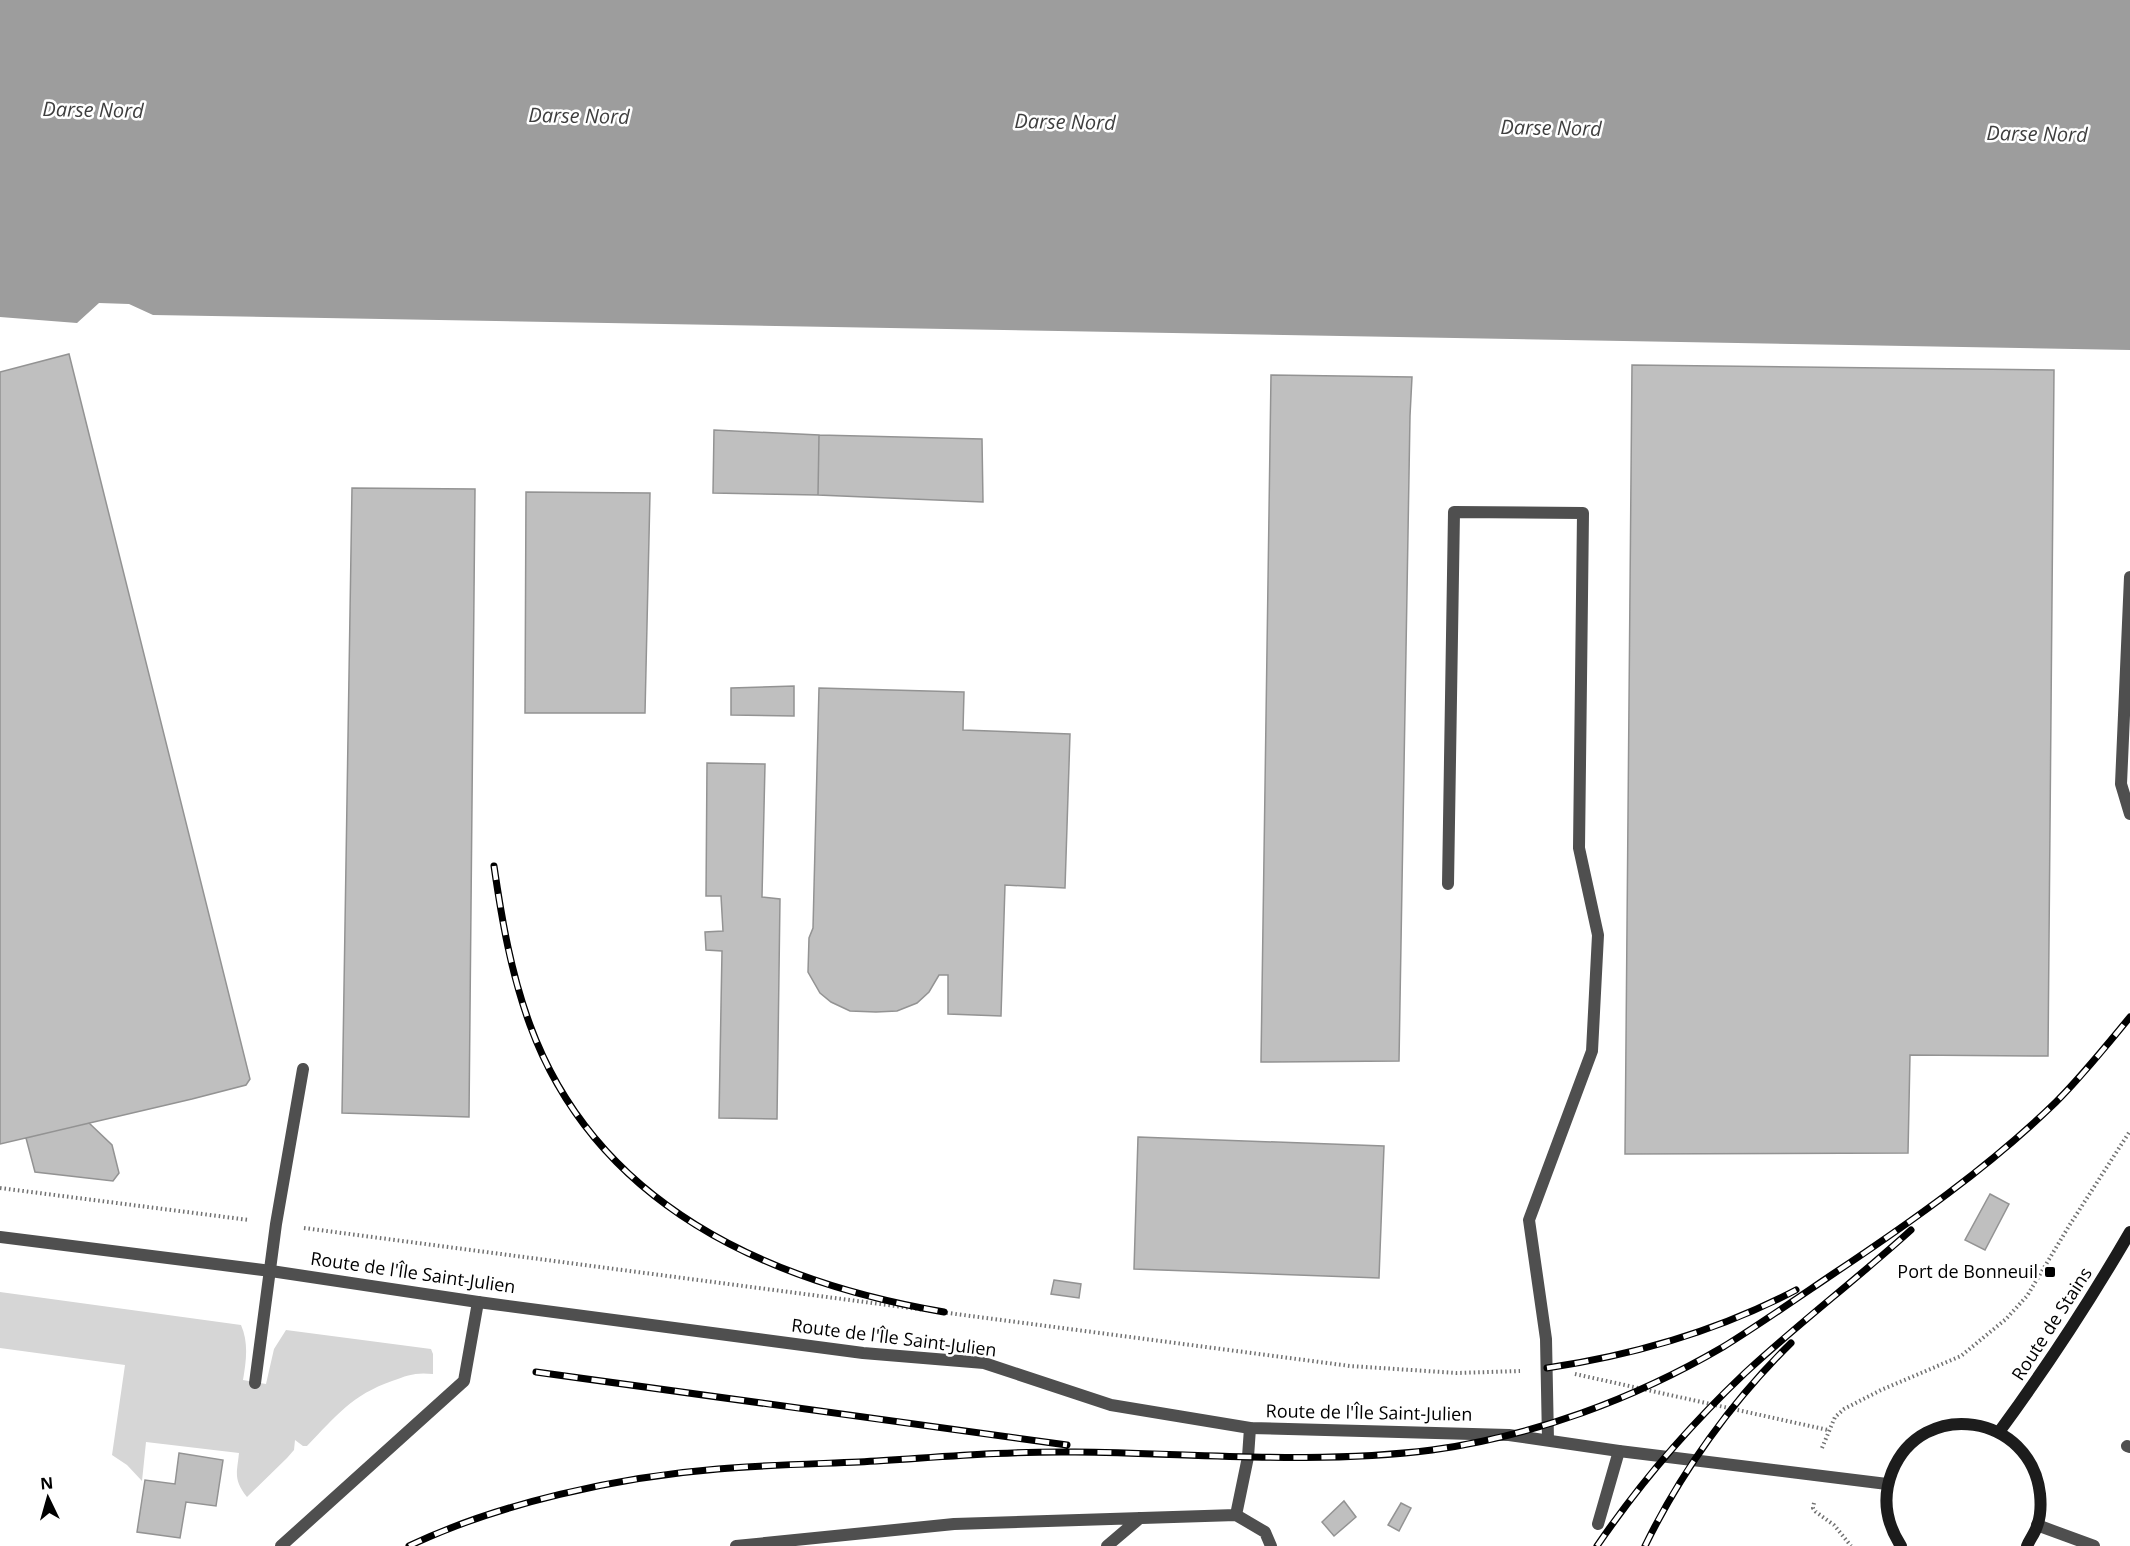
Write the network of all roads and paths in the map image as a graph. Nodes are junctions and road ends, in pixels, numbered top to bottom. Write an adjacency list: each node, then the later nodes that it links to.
1 (2130, 577): 2 (street)
2 (2130, 814)
3 (1448, 884): 12 (street)
4 (303, 1069): 7 (street)
5 (2130, 1131): 15 (path)
6 (0, 1188): 7 (path)
7 (276, 1224): 10 (street); 12 (path)
8 (2130, 1232): 16 (main road, Route de Stains)
9 (0, 1237): 10 (street, Route de l'Île Saint-Julien)
10 (271, 1271): 11 (street, Route de l'Île Saint-Julien); 13 (street)
11 (478, 1302): 14 (street, Route de l'Île Saint-Julien); 25 (street)
12 (1547, 1368): 15 (path); 17 (street)
13 (255, 1383)
14 (1250, 1428): 17 (street, Route de l'Île Saint-Julien); 21 (street)
15 (1828, 1430): 19 (path)
16 (1999, 1432): 20 (main road); 24 (main road)
17 (1548, 1440): 18 (street, Route de l'Île Saint-Julien)
18 (1619, 1451): 19 (street, Route de l'Île Saint-Julien); 23 (street)
19 (1817, 1475): 20 (street, Route de l'Île Saint-Julien); 29 (path)
20 (1887, 1484): 30 (main road)
21 (1236, 1515): 22 (street); 28 (street)
22 (1140, 1518): 26 (street); 27 (street)
23 (1598, 1524)
24 (2037, 1525): 31 (main road); 32 (street)
25 (281, 1546)
26 (736, 1546)
27 (1107, 1546)
28 (1271, 1546)
29 (1851, 1546)
30 (1900, 1546)
31 (2027, 1546)
32 (2094, 1546)

